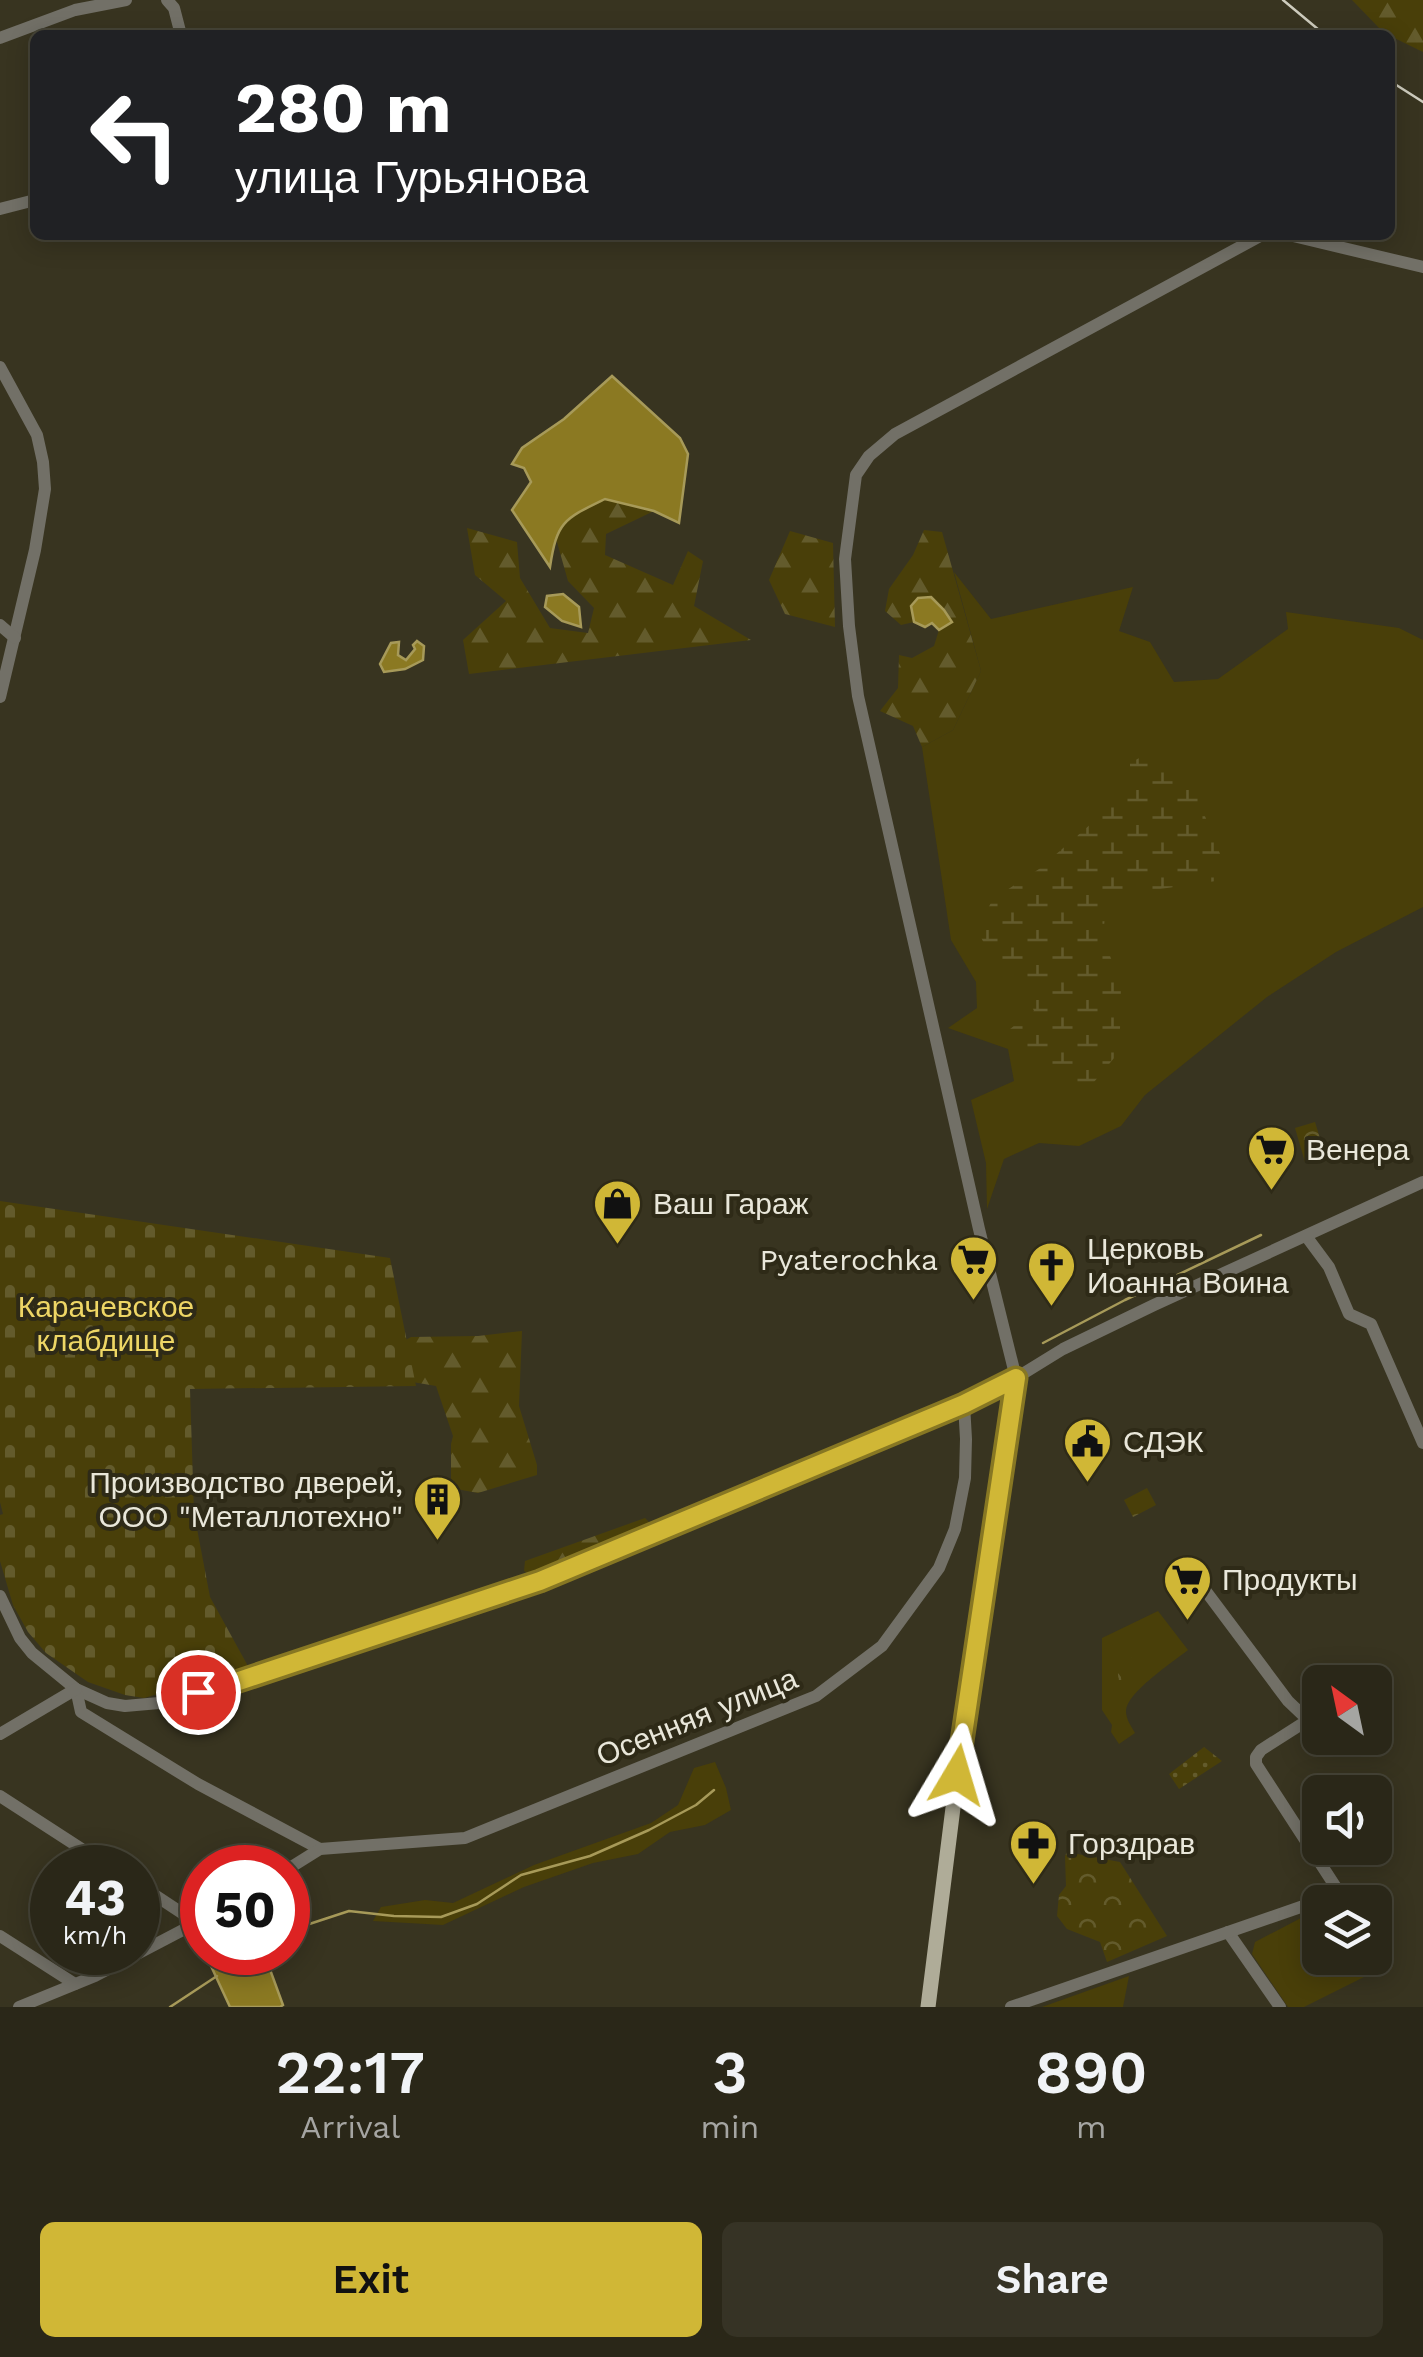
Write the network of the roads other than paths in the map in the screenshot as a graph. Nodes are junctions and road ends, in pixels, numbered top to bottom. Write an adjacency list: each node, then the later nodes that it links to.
1 (126, 0): 4 (street)
2 (167, 0): 3 (street)
3 (180, 30)
4 (0, 38)
5 (30, 201): 6 (street)
6 (0, 209)
7 (1253, 240): 16 (street)
8 (1310, 240): 9 (street)
9 (1423, 267)
10 (0, 368): 12 (street)
11 (0, 625): 12 (street)
12 (15, 638): 13 (street)
13 (0, 697)
14 (1423, 1182): 15 (street)
15 (1306, 1236): 16 (street); 18 (street)
16 (1016, 1378): 17 (street); 32 (main road)
17 (964, 1404): 21 (street); 25 (street, Осенняя улица)
18 (1423, 1443)
19 (1199, 1582): 28 (street)
20 (0, 1596): 21 (street)
21 (76, 1689): 22 (street); 25 (street)
22 (0, 1734)
23 (0, 1796): 24 (street)
24 (76, 1845)
25 (320, 1850): 26 (street, Осенняя улица)
26 (310, 1856)
27 (180, 1931): 30 (street)
28 (1228, 1932): 33 (street); 34 (street)
29 (0, 1936): 30 (street)
30 (75, 1984): 31 (street)
31 (19, 2007)
32 (928, 2007)
33 (1010, 2007)
34 (1280, 2007)

